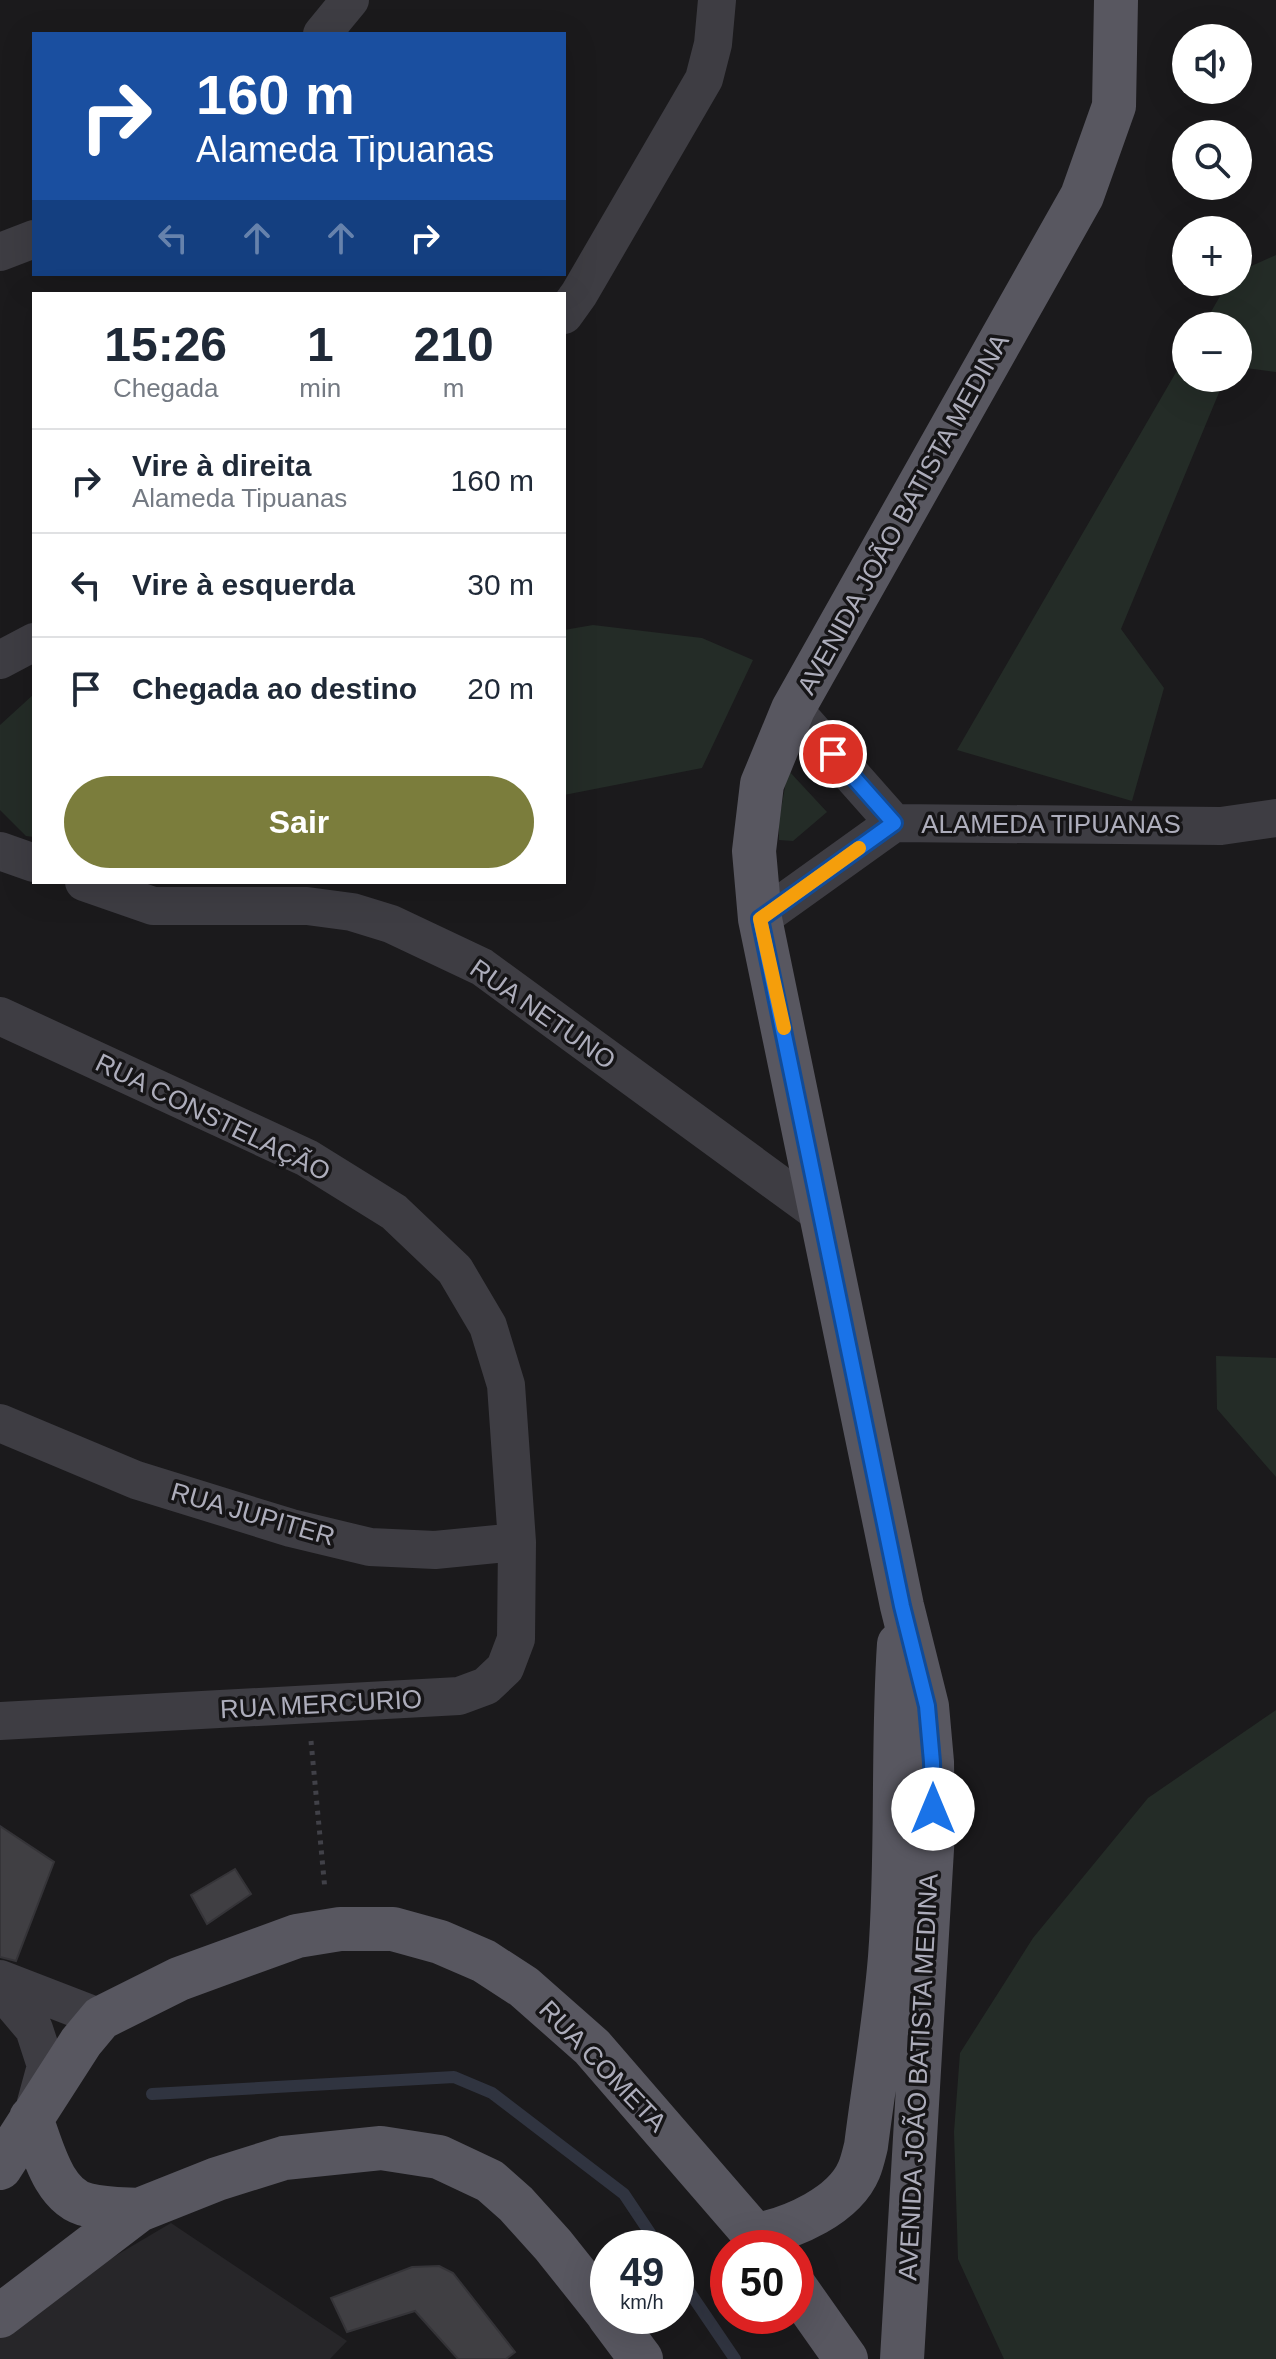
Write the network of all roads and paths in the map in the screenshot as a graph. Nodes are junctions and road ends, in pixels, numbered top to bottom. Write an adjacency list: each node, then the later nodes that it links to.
1 (350, 0): 4 (street)
2 (717, 0): 7 (street)
3 (1116, 0): 10 (main road, AVENIDA JOÃO BATISTA MEDINA)
4 (324, 32)
5 (32, 240): 6 (street)
6 (0, 252)
7 (566, 312)
8 (32, 643): 9 (street)
9 (0, 660)
10 (793, 709): 12 (street); 16 (main road, AVENIDA JOÃO BATISTA MEDINA)
11 (1276, 818): 12 (street, ALAMEDA TIPUANAS)
12 (894, 823): 16 (street, ALAMEDA TIPUANAS)
13 (0, 851): 14 (street)
14 (32, 862)
15 (90, 884): 18 (street, RUA NETUNO)
16 (760, 919): 18 (main road, AVENIDA JOÃO BATISTA MEDINA)
17 (0, 1016): 20 (street, RUA CONSTELAÇÃO)
18 (824, 1217): 21 (main road, AVENIDA JOÃO BATISTA MEDINA)
19 (0, 1423): 20 (street, RUA JUPITER)
20 (517, 1542): 22 (street, RUA MERCURIO)
21 (902, 1606): 32 (main road, AVENIDA JOÃO BATISTA MEDINA); 39 (main road, AVENIDA JOÃO BATISTA MEDINA)
22 (307, 1705): 23 (street, RUA MERCURIO); 24 (path)
23 (0, 1721)
24 (329, 1931): 27 (main road, RUA COMETA); 31 (main road, RUA COMETA)
25 (0, 1979): 27 (street)
26 (0, 1989): 28 (street)
27 (101, 2018): 28 (main road, RUA COMETA)
28 (31, 2118): 29 (main road, RUA COMETA); 30 (main road)
29 (0, 2168)
30 (139, 2210): 33 (main road); 35 (main road)
31 (752, 2230)
32 (785, 2230)
33 (590, 2291)
34 (814, 2314): 38 (main road)
35 (0, 2316)
36 (623, 2334): 37 (main road)
37 (641, 2359)
38 (846, 2359)
39 (902, 2359)

